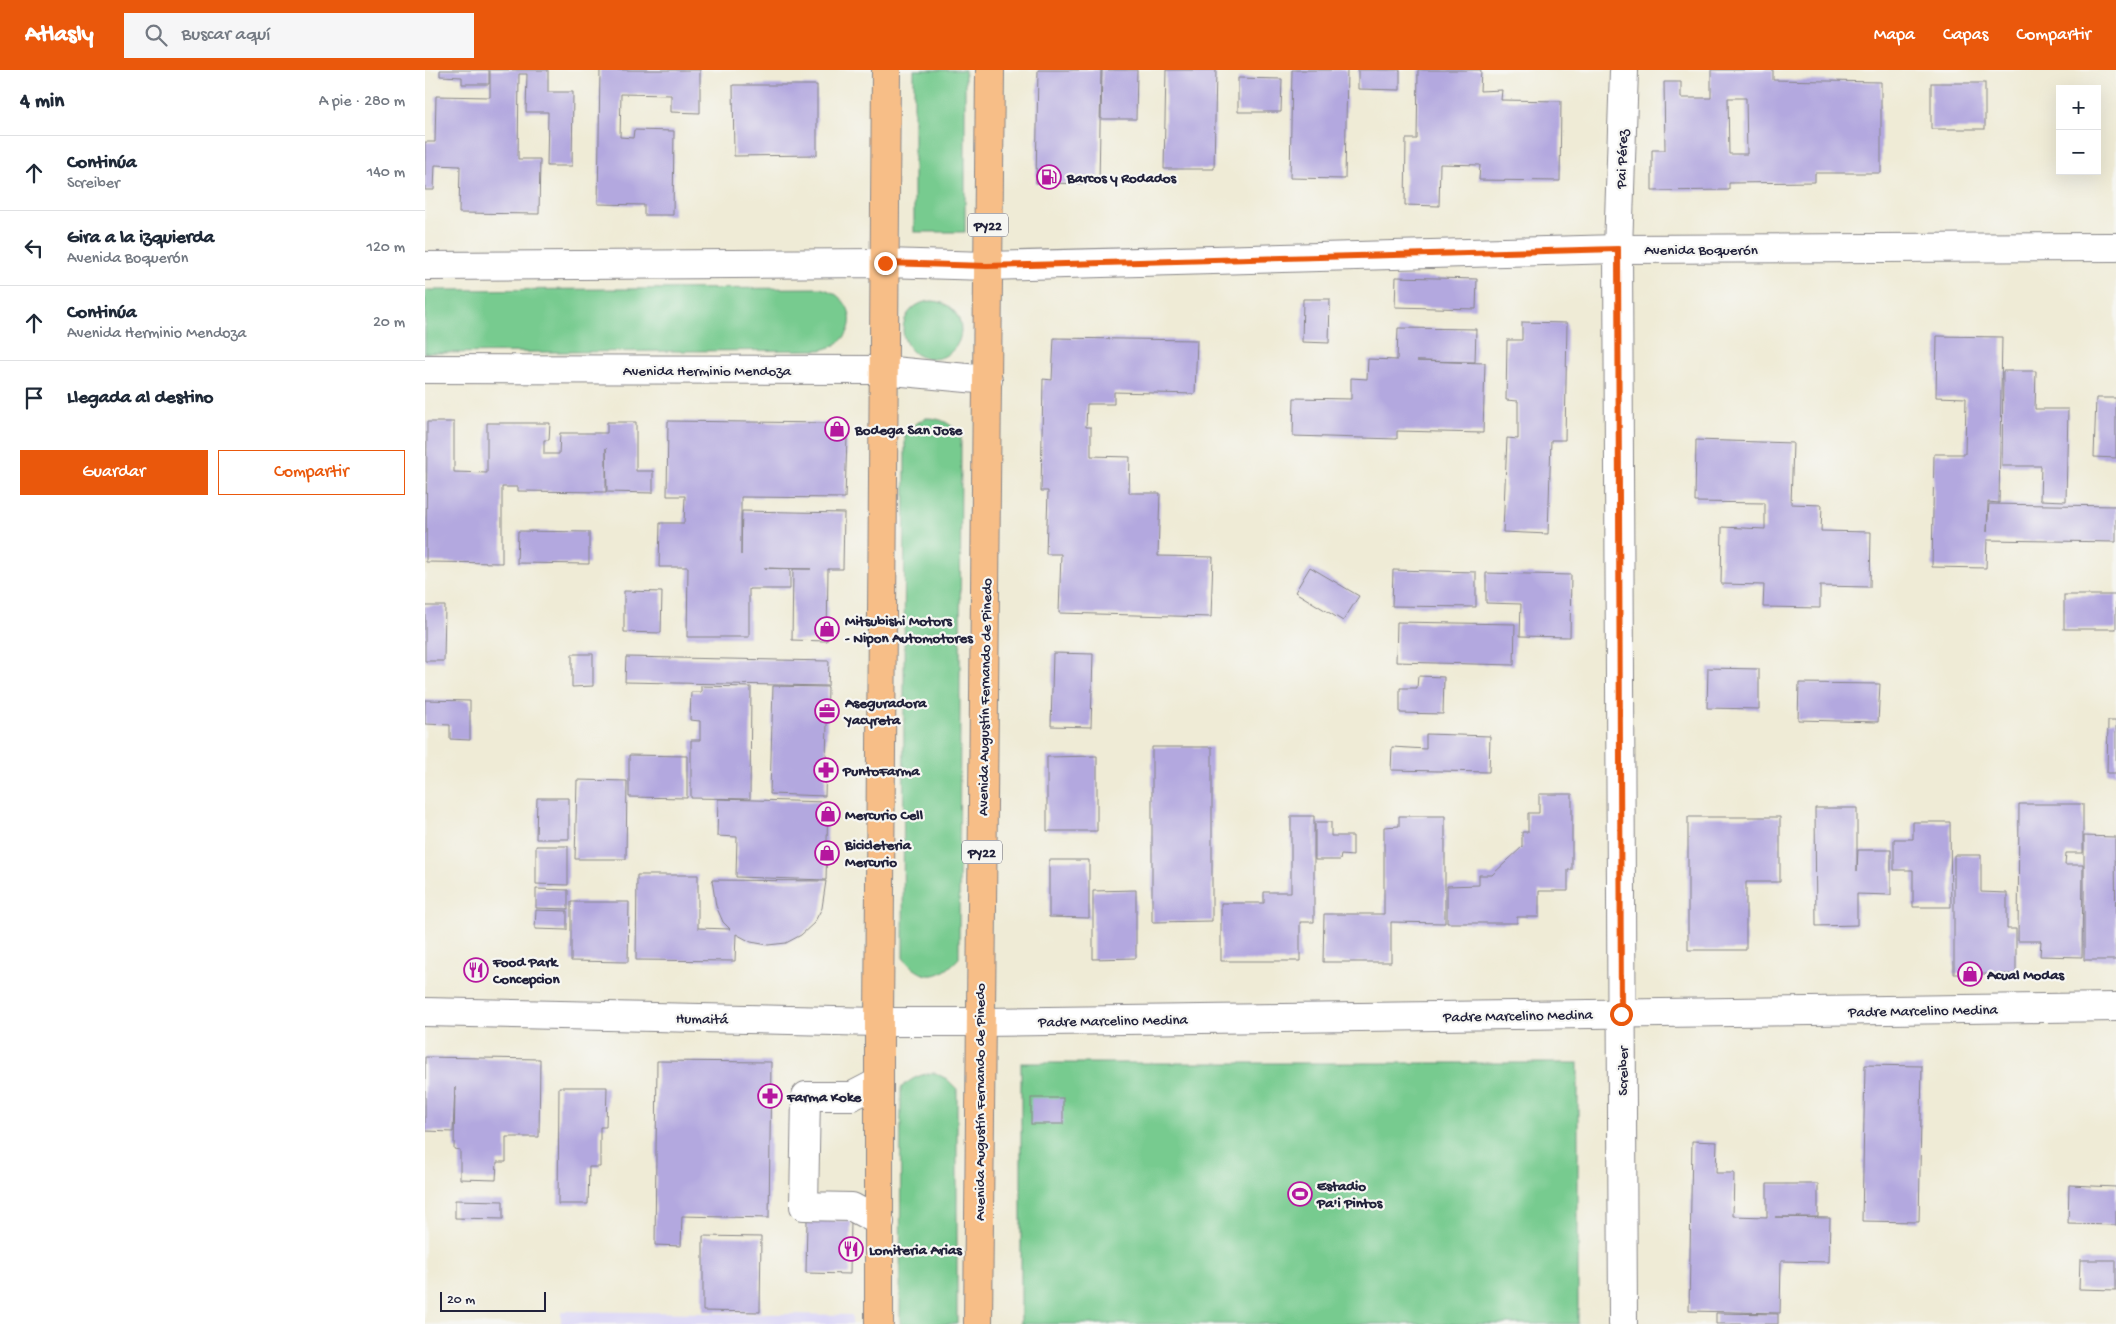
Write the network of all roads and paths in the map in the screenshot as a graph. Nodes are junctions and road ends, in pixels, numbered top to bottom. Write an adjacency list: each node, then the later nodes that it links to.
1 (886, 70): 6 (highway)
2 (990, 70): 8 (highway, Avenida Augustín Fernando de Pinedo / PY22)
3 (1624, 70): 5 (street, Pai Pérez)
4 (2116, 247): 5 (street, Avenida Boquerón)
5 (1618, 249): 8 (street, Avenida Boquerón); 14 (street, Screiber)
6 (885, 263): 7 (street); 8 (street); 10 (highway)
7 (425, 266)
8 (987, 266): 11 (highway, Avenida Augustín Fernando de Pinedo / PY22)
9 (425, 369): 10 (street, Avenida Herminio Mendoza)
10 (883, 370): 11 (street, Avenida Herminio Mendoza); 15 (highway)
11 (988, 380): 16 (highway, Avenida Augustín Fernando de Pinedo / PY22)
12 (2116, 1007): 14 (street, Padre Marcelino Medina)
13 (425, 1012): 15 (street, Humaitá)
14 (1621, 1014): 16 (street, Padre Marcelino Medina); 21 (street, Screiber)
15 (879, 1022): 16 (street, Humaitá); 17 (highway)
16 (980, 1022): 20 (highway, Avenida Augustín Fernando de Pinedo / PY22)
17 (879, 1082): 18 (highway); 18 (street)
18 (879, 1222): 19 (highway)
19 (879, 1324)
20 (977, 1324)
21 (1623, 1324)

